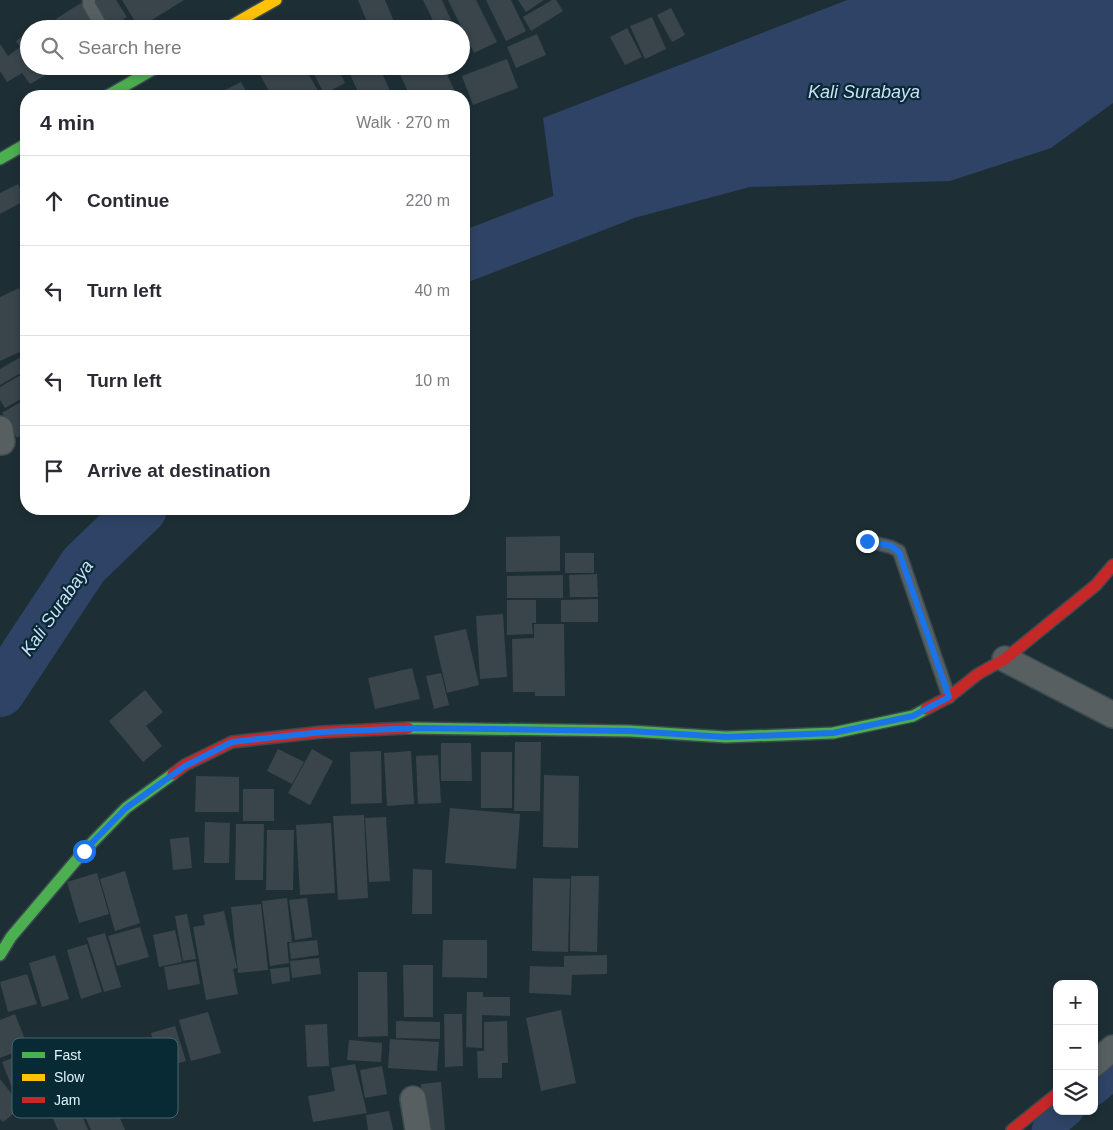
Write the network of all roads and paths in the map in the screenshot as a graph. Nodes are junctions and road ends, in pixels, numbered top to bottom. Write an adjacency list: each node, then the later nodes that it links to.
1 (89, 0): 3 (lane)
2 (276, 0): 4 (street)
3 (98, 20)
4 (241, 20)
5 (132, 75): 7 (lane)
6 (144, 75): 7 (street)
7 (135, 80): 8 (street)
8 (118, 90)
9 (20, 147): 10 (street)
10 (0, 159)
11 (867, 541): 14 (lane)
12 (1113, 565): 13 (street)
13 (1005, 658): 14 (street); 15 (street)
14 (949, 697): 16 (street)
15 (1113, 715)
16 (0, 955)
17 (1113, 1048): 18 (street)
18 (1098, 1061)
19 (1053, 1097): 22 (street)
20 (412, 1099): 21 (street)
21 (418, 1130)
22 (1012, 1130)

